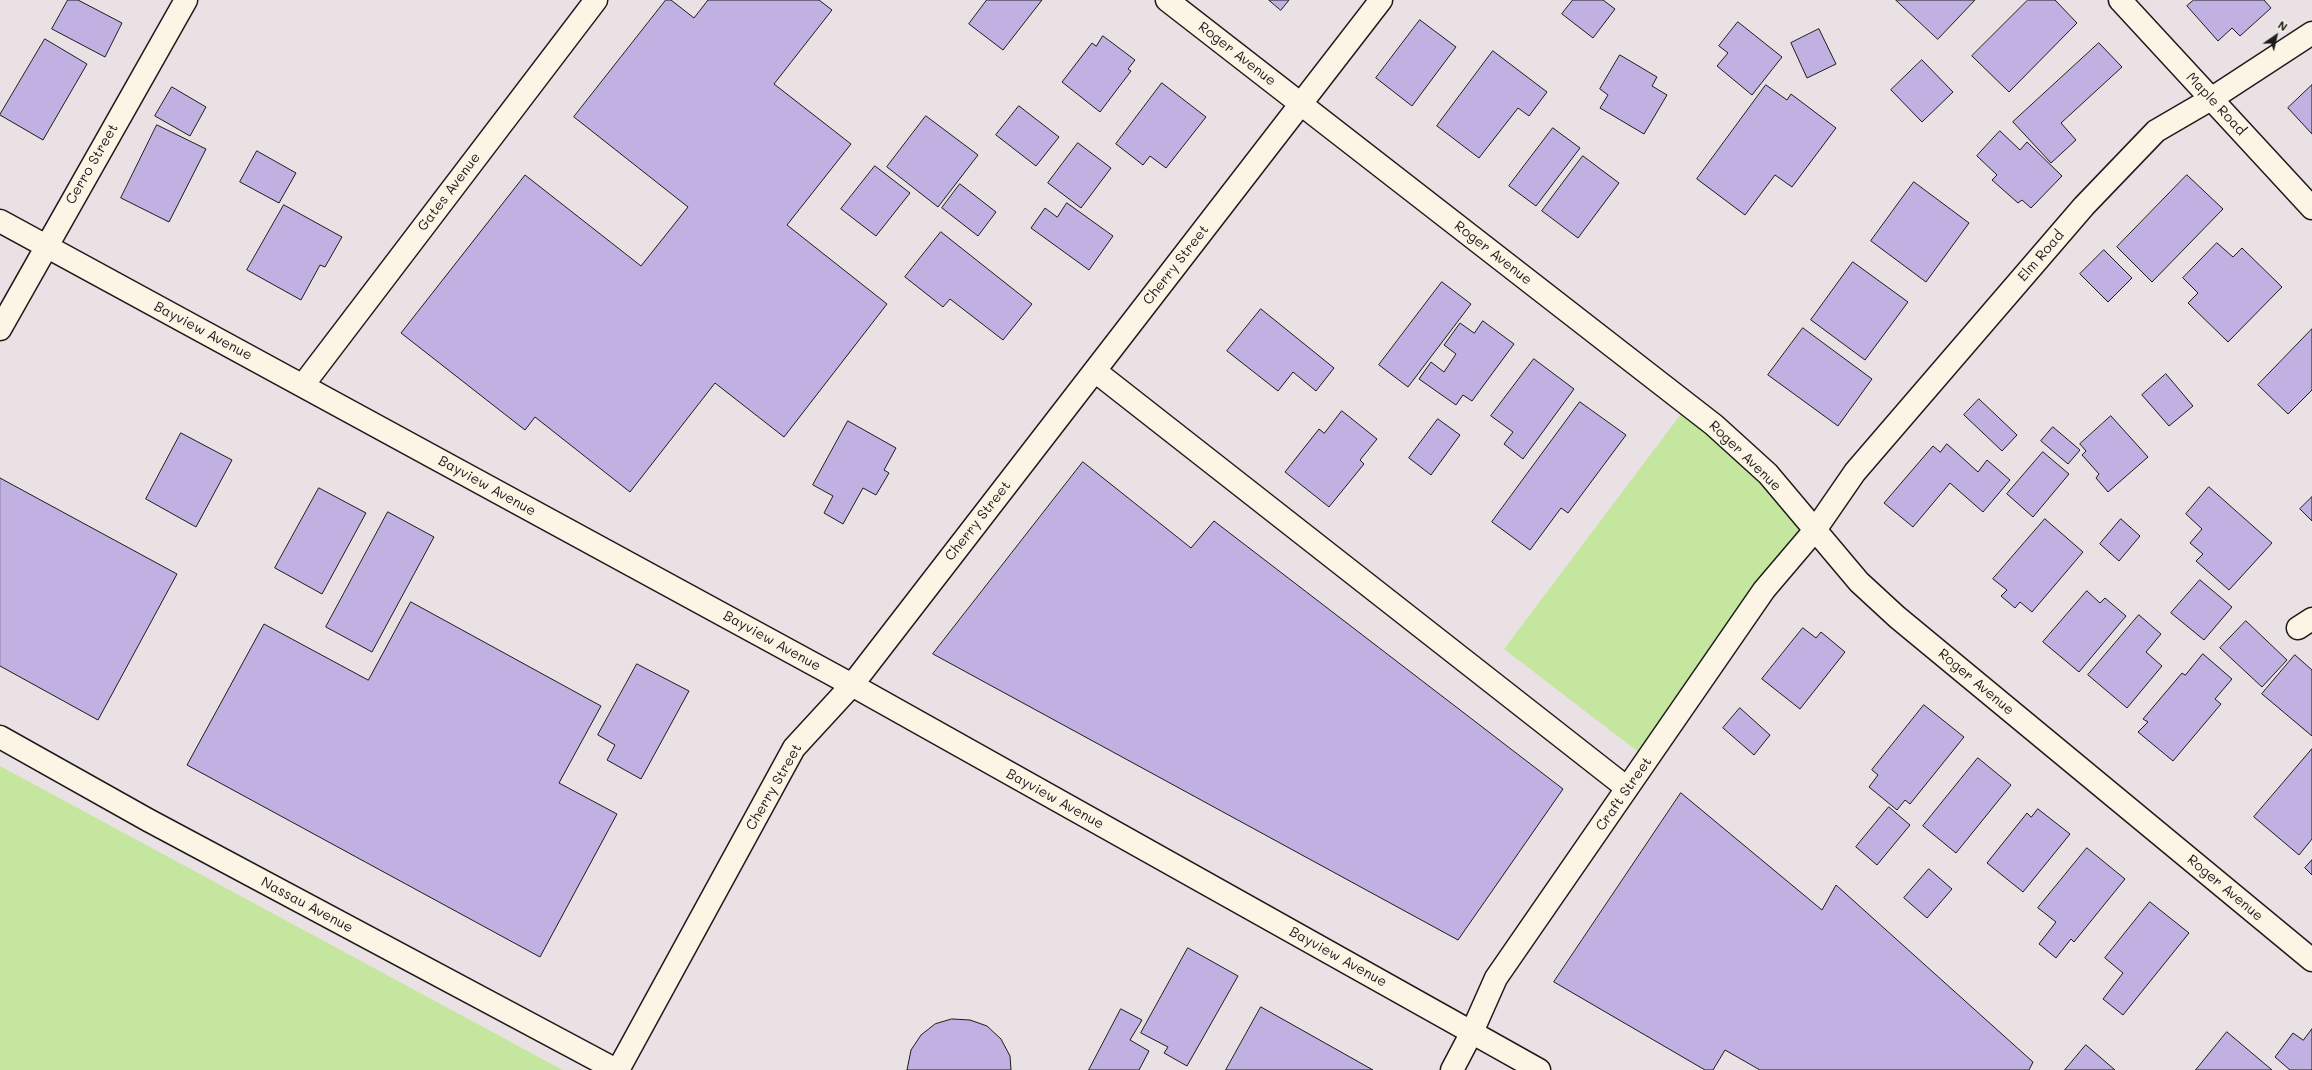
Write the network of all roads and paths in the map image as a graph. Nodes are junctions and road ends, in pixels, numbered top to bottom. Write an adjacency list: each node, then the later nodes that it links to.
1 (186, 0): 11 (street, Cerro Street)
2 (596, 0): 14 (street, Gates Avenue)
3 (1167, 0): 8 (street, Roger Avenue)
4 (1381, 0): 8 (street, Cherry Street)
5 (2120, 0): 7 (street, Maple Road)
6 (2312, 33): 7 (street, Elm Road)
7 (2211, 99): 9 (street, Maple Road); 15 (street, Elm Road)
8 (1301, 104): 13 (street, Cherry Street); 15 (street, Roger Avenue)
9 (2312, 208)
10 (0, 221): 11 (street, Bayview Avenue)
11 (46, 246): 12 (street, Cerro Street); 14 (street, Bayview Avenue)
12 (0, 329)
13 (1095, 371): 16 (street, Cherry Street); 18 (street)
14 (303, 385): 16 (street, Bayview Avenue)
15 (1815, 530): 18 (street, Craft Street); 19 (street, Roger Avenue)
16 (852, 685): 20 (street, Bayview Avenue); 21 (street, Cherry Street)
17 (0, 737): 21 (street, Nassau Avenue)
18 (1628, 788): 20 (street, Craft Street)
19 (2312, 960)
20 (1472, 1032): 22 (street, Craft Street); 23 (street, Bayview Avenue)
21 (617, 1070)
22 (1452, 1070)
23 (1539, 1070)

